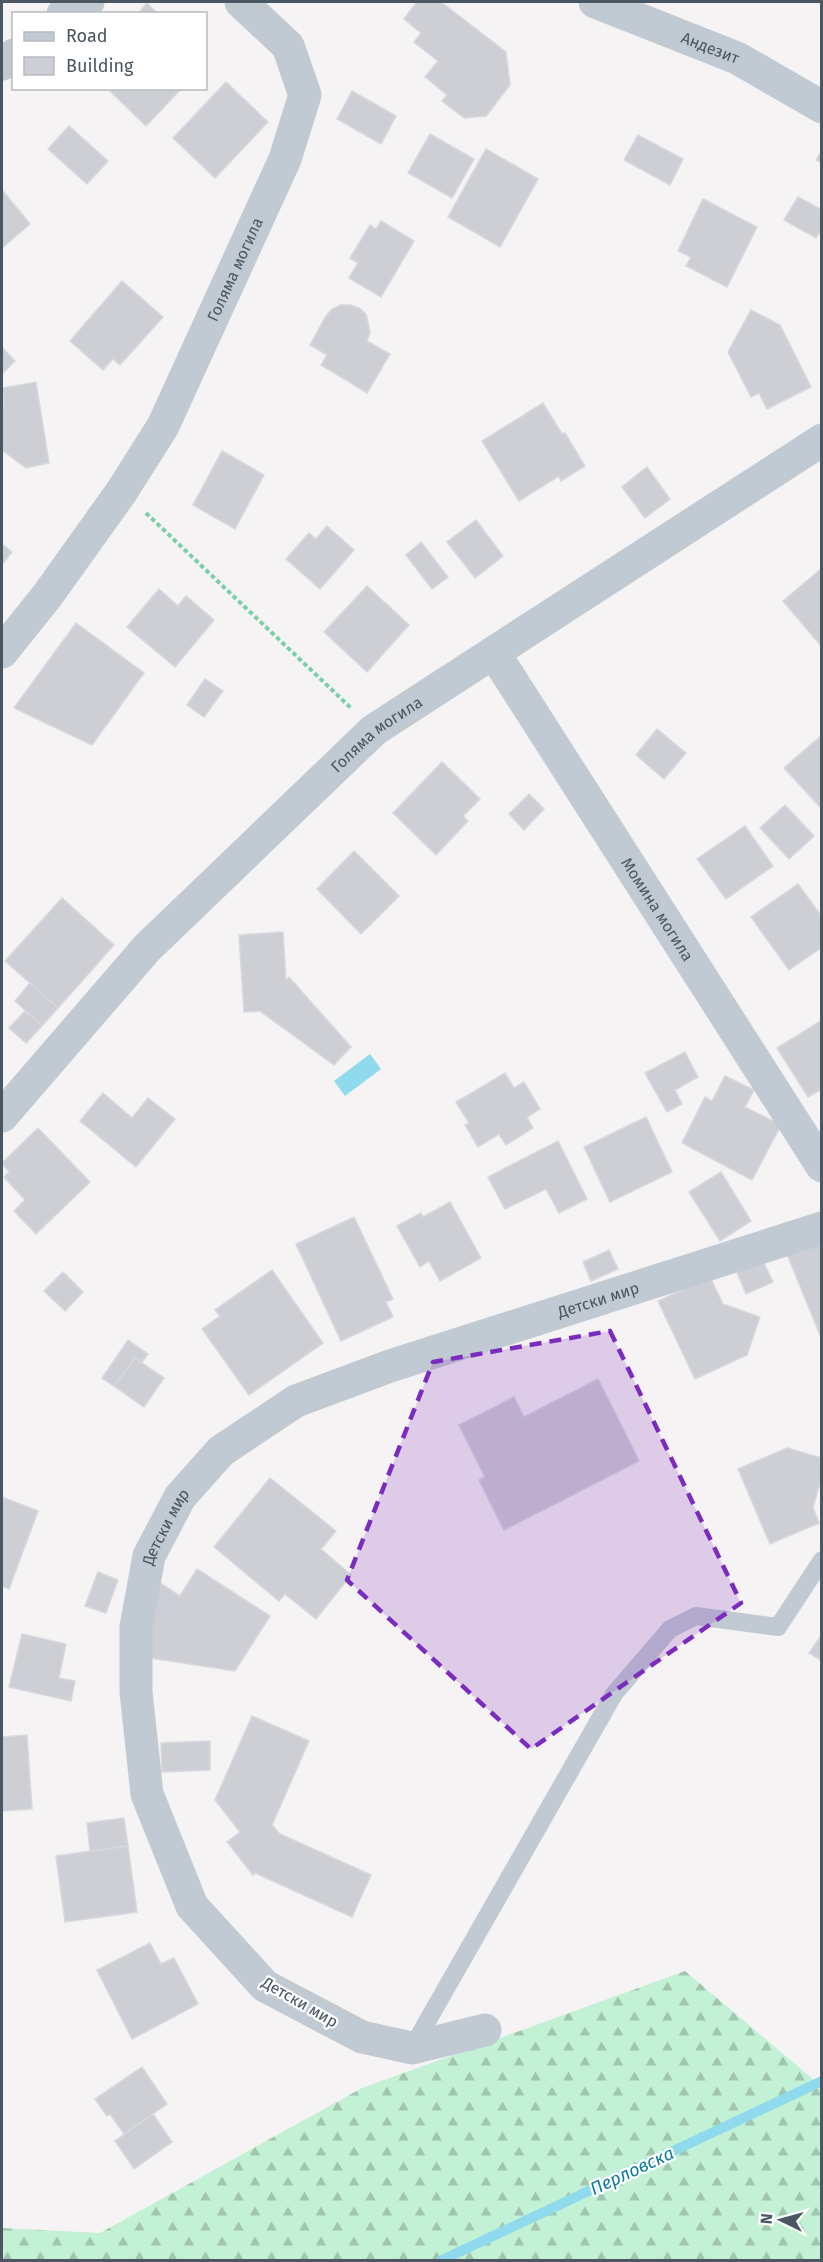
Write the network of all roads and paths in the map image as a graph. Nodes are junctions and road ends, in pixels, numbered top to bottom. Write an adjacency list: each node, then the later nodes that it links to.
1 (88, 2): 4 (street)
2 (241, 2): 7 (street, Голяма могила)
3 (595, 2): 5 (street, Андезит)
4 (65, 12)
5 (822, 107)
6 (822, 440): 9 (street, Голяма могила)
7 (122, 490): 8 (street, Голяма могила); 10 (path)
8 (2, 652)
9 (494, 653): 10 (street, Голяма могила); 12 (street, Момина могила)
10 (374, 730): 11 (street, Голяма могила)
11 (2, 1116)
12 (822, 1166)
13 (822, 1228): 16 (street, Детски мир)
14 (822, 1560): 16 (lane)
15 (485, 2030): 16 (street, Детски мир)
16 (412, 2049)

